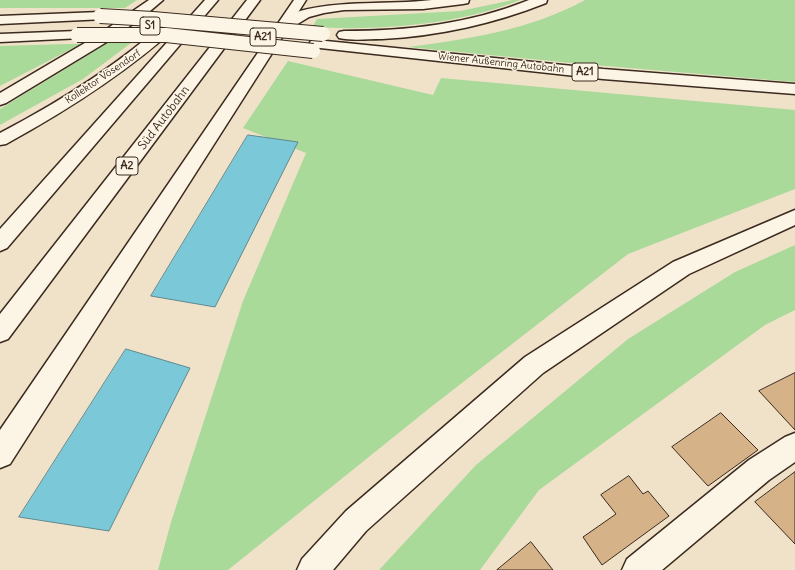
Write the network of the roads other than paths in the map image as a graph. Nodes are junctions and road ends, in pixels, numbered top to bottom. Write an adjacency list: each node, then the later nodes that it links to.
1 (157, 0): 16 (main road)
2 (196, 0): 17 (main road, Kollektor Vösendorf)
3 (212, 0): 19 (main road)
4 (254, 0): 20 (main road, Süd Autobahn / A2)
5 (300, 0): 11 (main road)
6 (463, 0): 8 (main road)
7 (541, 0): 14 (main road)
8 (345, 3): 11 (main road)
9 (96, 20): 10 (main road, S1); 12 (main road, S1); 14 (main road, bridge)
10 (0, 21)
11 (281, 28): 22 (main road)
12 (209, 31): 14 (main road, A21)
13 (0, 38): 14 (main road, bridge)
14 (317, 43): 15 (main road, Wiener Außenring Autobahn / A21)
15 (795, 89)
16 (0, 100)
17 (0, 140)
18 (795, 217): 23 (main road)
19 (0, 243)
20 (0, 332)
21 (795, 446): 24 (main road)
22 (0, 454)
23 (313, 570)
24 (638, 570)

